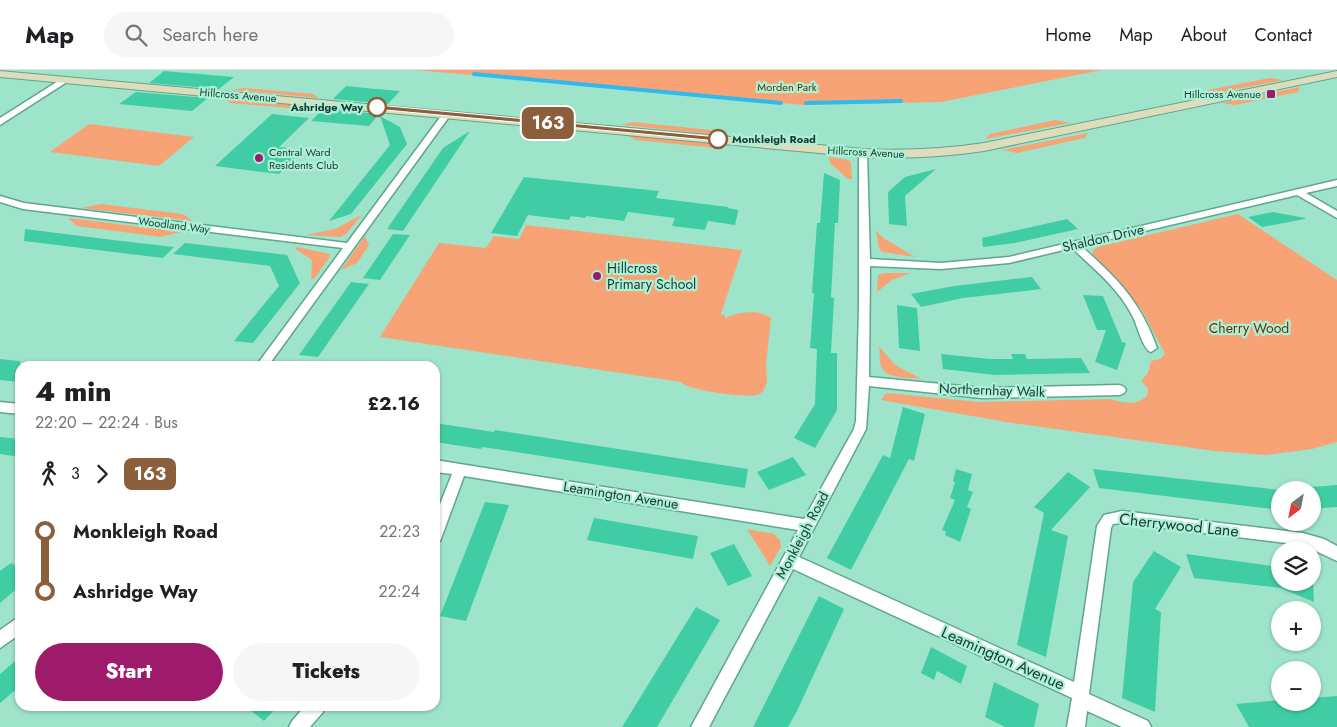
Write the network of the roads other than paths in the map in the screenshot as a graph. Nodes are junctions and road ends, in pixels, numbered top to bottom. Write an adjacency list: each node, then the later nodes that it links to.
1 (0, 74): 3 (street, Hillcross Avenue)
2 (1337, 74): 6 (street, Hillcross Avenue)
3 (66, 80): 4 (street, Hillcross Avenue); 5 (street)
4 (447, 114): 6 (street, Hillcross Avenue); 12 (street)
5 (0, 122)
6 (863, 153): 13 (street, Monkleigh Road)
7 (1337, 182): 8 (street, Shaldon Drive)
8 (1298, 192): 10 (street); 11 (street, Shaldon Drive)
9 (0, 199): 12 (street, Woodland Way)
10 (1337, 215)
11 (1074, 245): 13 (street, Shaldon Drive); 14 (street)
12 (350, 246): 15 (street)
13 (865, 262): 16 (street, Monkleigh Road)
14 (1151, 348)
15 (266, 361)
16 (864, 381): 17 (street, Northernhay Walk); 23 (street, Monkleigh Road)
17 (1120, 390)
18 (0, 406): 19 (street)
19 (15, 408)
20 (440, 467): 21 (street, Leamington Avenue)
21 (460, 470): 22 (street); 23 (street, Leamington Avenue)
22 (440, 523)
23 (807, 526): 25 (street, Monkleigh Road)
24 (1336, 552): 28 (street, Cherrywood Lane)
25 (789, 560): 28 (street, Leamington Avenue); 31 (street, Monkleigh Road)
26 (15, 628): 27 (street)
27 (0, 640)
28 (1080, 696): 32 (street, Cherrywood Lane); 33 (street, Leamington Avenue)
29 (312, 711): 30 (street)
30 (298, 727)
31 (700, 727)
32 (1076, 727)
33 (1142, 727)

